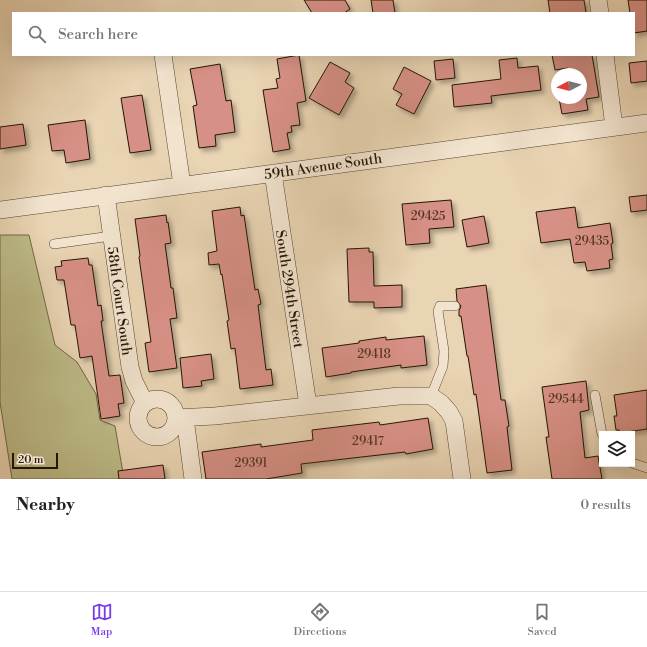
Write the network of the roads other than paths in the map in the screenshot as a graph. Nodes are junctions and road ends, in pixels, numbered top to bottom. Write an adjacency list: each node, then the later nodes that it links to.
1 (598, 0): 2 (street)
2 (600, 12)
3 (163, 56): 8 (street)
4 (605, 56): 6 (street)
5 (647, 123): 6 (street, 59th Avenue South)
6 (614, 127): 7 (street, 59th Avenue South)
7 (273, 173): 8 (street, 59th Avenue South); 17 (street, South 294th Street)
8 (182, 185): 9 (street, 59th Avenue South)
9 (106, 196): 10 (street, 59th Avenue South); 11 (street, 58th Court South)
10 (0, 210)
11 (111, 236): 12 (lane); 16 (street, 58th Court South)
12 (54, 244)
13 (455, 306): 15 (lane)
14 (595, 395): 19 (lane)
15 (436, 400): 17 (street); 23 (street)
16 (145, 403): 18 (street); 18 (street)
17 (308, 405): 18 (street)
18 (181, 418): 22 (street)
19 (601, 431)
20 (635, 463): 21 (lane)
21 (647, 468)
22 (193, 479)
23 (462, 479)

